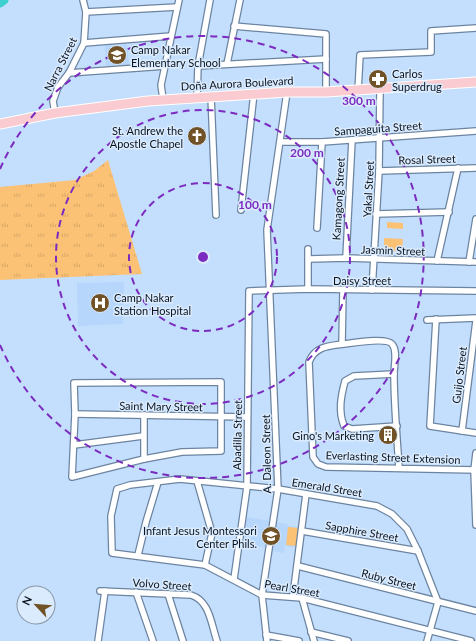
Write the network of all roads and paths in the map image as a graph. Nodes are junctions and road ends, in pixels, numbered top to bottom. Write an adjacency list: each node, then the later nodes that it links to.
1 (83, 0): 6 (street, Narra Street)
2 (179, 0): 5 (street)
3 (210, 0): 14 (street)
4 (240, 0): 7 (street)
5 (177, 7): 6 (street); 9 (street)
6 (86, 12): 10 (street, Narra Street)
7 (234, 26): 11 (street); 12 (street)
8 (476, 28): 18 (street)
9 (171, 36): 10 (street); 13 (street)
10 (84, 43): 15 (street, Narra Street)
11 (326, 59): 12 (street); 20 (street)
12 (227, 64): 14 (street)
13 (165, 66): 15 (street); 24 (street)
14 (198, 66): 23 (street)
15 (69, 73): 25 (street, Narra Street)
16 (476, 82): 17 (main road, Doña Aurora Boulevard)
17 (380, 89): 18 (main road, Doña Aurora Boulevard); 28 (street, Yakal Street)
18 (358, 91): 20 (main road, Doña Aurora Boulevard)
19 (286, 92): 20 (main road, Doña Aurora Boulevard); 21 (main road, Doña Aurora Boulevard); 30 (street, A. Daleon Street)
20 (326, 92)
21 (254, 93): 22 (main road, Doña Aurora Boulevard); 35 (street)
22 (212, 96): 23 (main road, Doña Aurora Boulevard); 38 (street)
23 (197, 97): 24 (main road, Doña Aurora Boulevard)
24 (163, 99): 25 (main road, Doña Aurora Boulevard)
25 (55, 113): 26 (main road, Doña Aurora Boulevard)
26 (0, 124)
27 (476, 131): 28 (street, Sampaguita Street)
28 (380, 137): 29 (street, Sampaguita Street); 34 (street, Yakal Street)
29 (352, 140): 31 (street, Sampaguita Street); 42 (street, Kamagong Street)
30 (281, 142): 31 (street, Sampaguita Street); 48 (street, A. Daleon Street)
31 (322, 142): 40 (street)
32 (458, 168): 33 (street, Rosal Street); 34 (street, Rosal Street); 36 (street)
33 (476, 168)
34 (379, 171): 37 (street, Yakal Street)
35 (241, 210)
36 (449, 212): 37 (street); 45 (street)
37 (376, 214): 44 (street, Yakal Street)
38 (216, 215)
39 (476, 219): 46 (street)
40 (317, 228)
41 (308, 249): 43 (street)
42 (346, 258): 43 (street, Jasmin Street); 44 (street, Jasmin Street)
43 (309, 259): 49 (street)
44 (375, 260): 45 (street, Jasmin Street); 51 (street, Yakal Street)
45 (437, 261): 46 (street, Jasmin Street)
46 (469, 262): 47 (street, Jasmin Street)
47 (476, 262)
48 (271, 289): 49 (street, Daisy Street); 52 (street, Daisy Street); 75 (street, A. Daleon Street)
49 (308, 289): 50 (street, Daisy Street)
50 (343, 290): 51 (street, Daisy Street); 57 (street)
51 (372, 290): 53 (street, Daisy Street)
52 (249, 291): 62 (street, Abadilla Street)
53 (476, 291)
54 (436, 319): 55 (street); 56 (street); 64 (street)
55 (427, 320)
56 (476, 320): 64 (street, Guijo Street)
57 (342, 344): 58 (street); 70 (street, Everlasting Street Extension)
58 (394, 374): 63 (street); 63 (street)
59 (75, 414): 60 (street, Saint Mary Street); 61 (street); 67 (street)
60 (144, 415): 61 (street, Saint Mary Street); 66 (street)
61 (221, 417): 62 (street, Saint Mary Street); 69 (street)
62 (247, 417): 74 (street, Abadilla Street)
63 (397, 426): 70 (street)
64 (462, 431): 65 (street)
65 (476, 433)
66 (143, 436): 67 (street); 69 (street)
67 (74, 445): 69 (street)
68 (476, 453): 71 (street)
69 (144, 459)
70 (399, 468): 71 (street, Everlasting Street Extension)
71 (475, 470): 77 (street)
72 (197, 481): 73 (street, Emerald Street); 74 (street, Emerald Street); 82 (street)
73 (158, 482): 80 (street, Emerald Street); 81 (street)
74 (247, 487): 75 (street, Emerald Street); 84 (street, Abadilla Street)
75 (278, 489): 76 (street, Emerald Street); 87 (street, A. Daleon Street)
76 (306, 494): 78 (street); 79 (street, Emerald Street)
77 (476, 525)
78 (302, 531): 79 (street, Sapphire Street); 83 (street)
79 (418, 551): 90 (street, Emerald Street)
80 (112, 553): 81 (street, Pearl Street)
81 (138, 555): 82 (street, Pearl Street)
82 (205, 565): 84 (street, Pearl Street)
83 (298, 566): 88 (street); 90 (street, Ruby Street)
84 (234, 579): 87 (street, Pearl Street)
85 (136, 592): 86 (street, Volvo Street); 95 (street, Volvo Street); 96 (street)
86 (168, 594): 97 (street); 98 (street, Volvo Street)
87 (262, 595): 88 (street, Pearl Street); 94 (street, A. Daleon Street)
88 (293, 596): 89 (street, Pearl Street)
89 (302, 598): 92 (street, Pearl Street); 93 (street)
90 (438, 602): 91 (street, Ruby Street); 92 (street)
91 (476, 611)
92 (430, 631): 102 (street); 103 (street, Pearl Street)
93 (311, 632): 100 (street); 101 (street)
94 (266, 638): 99 (street)
95 (98, 641)
96 (153, 641)
97 (183, 641)
98 (217, 641)
99 (298, 641)
100 (314, 641)
101 (348, 641)
102 (427, 641)
103 (471, 641)

